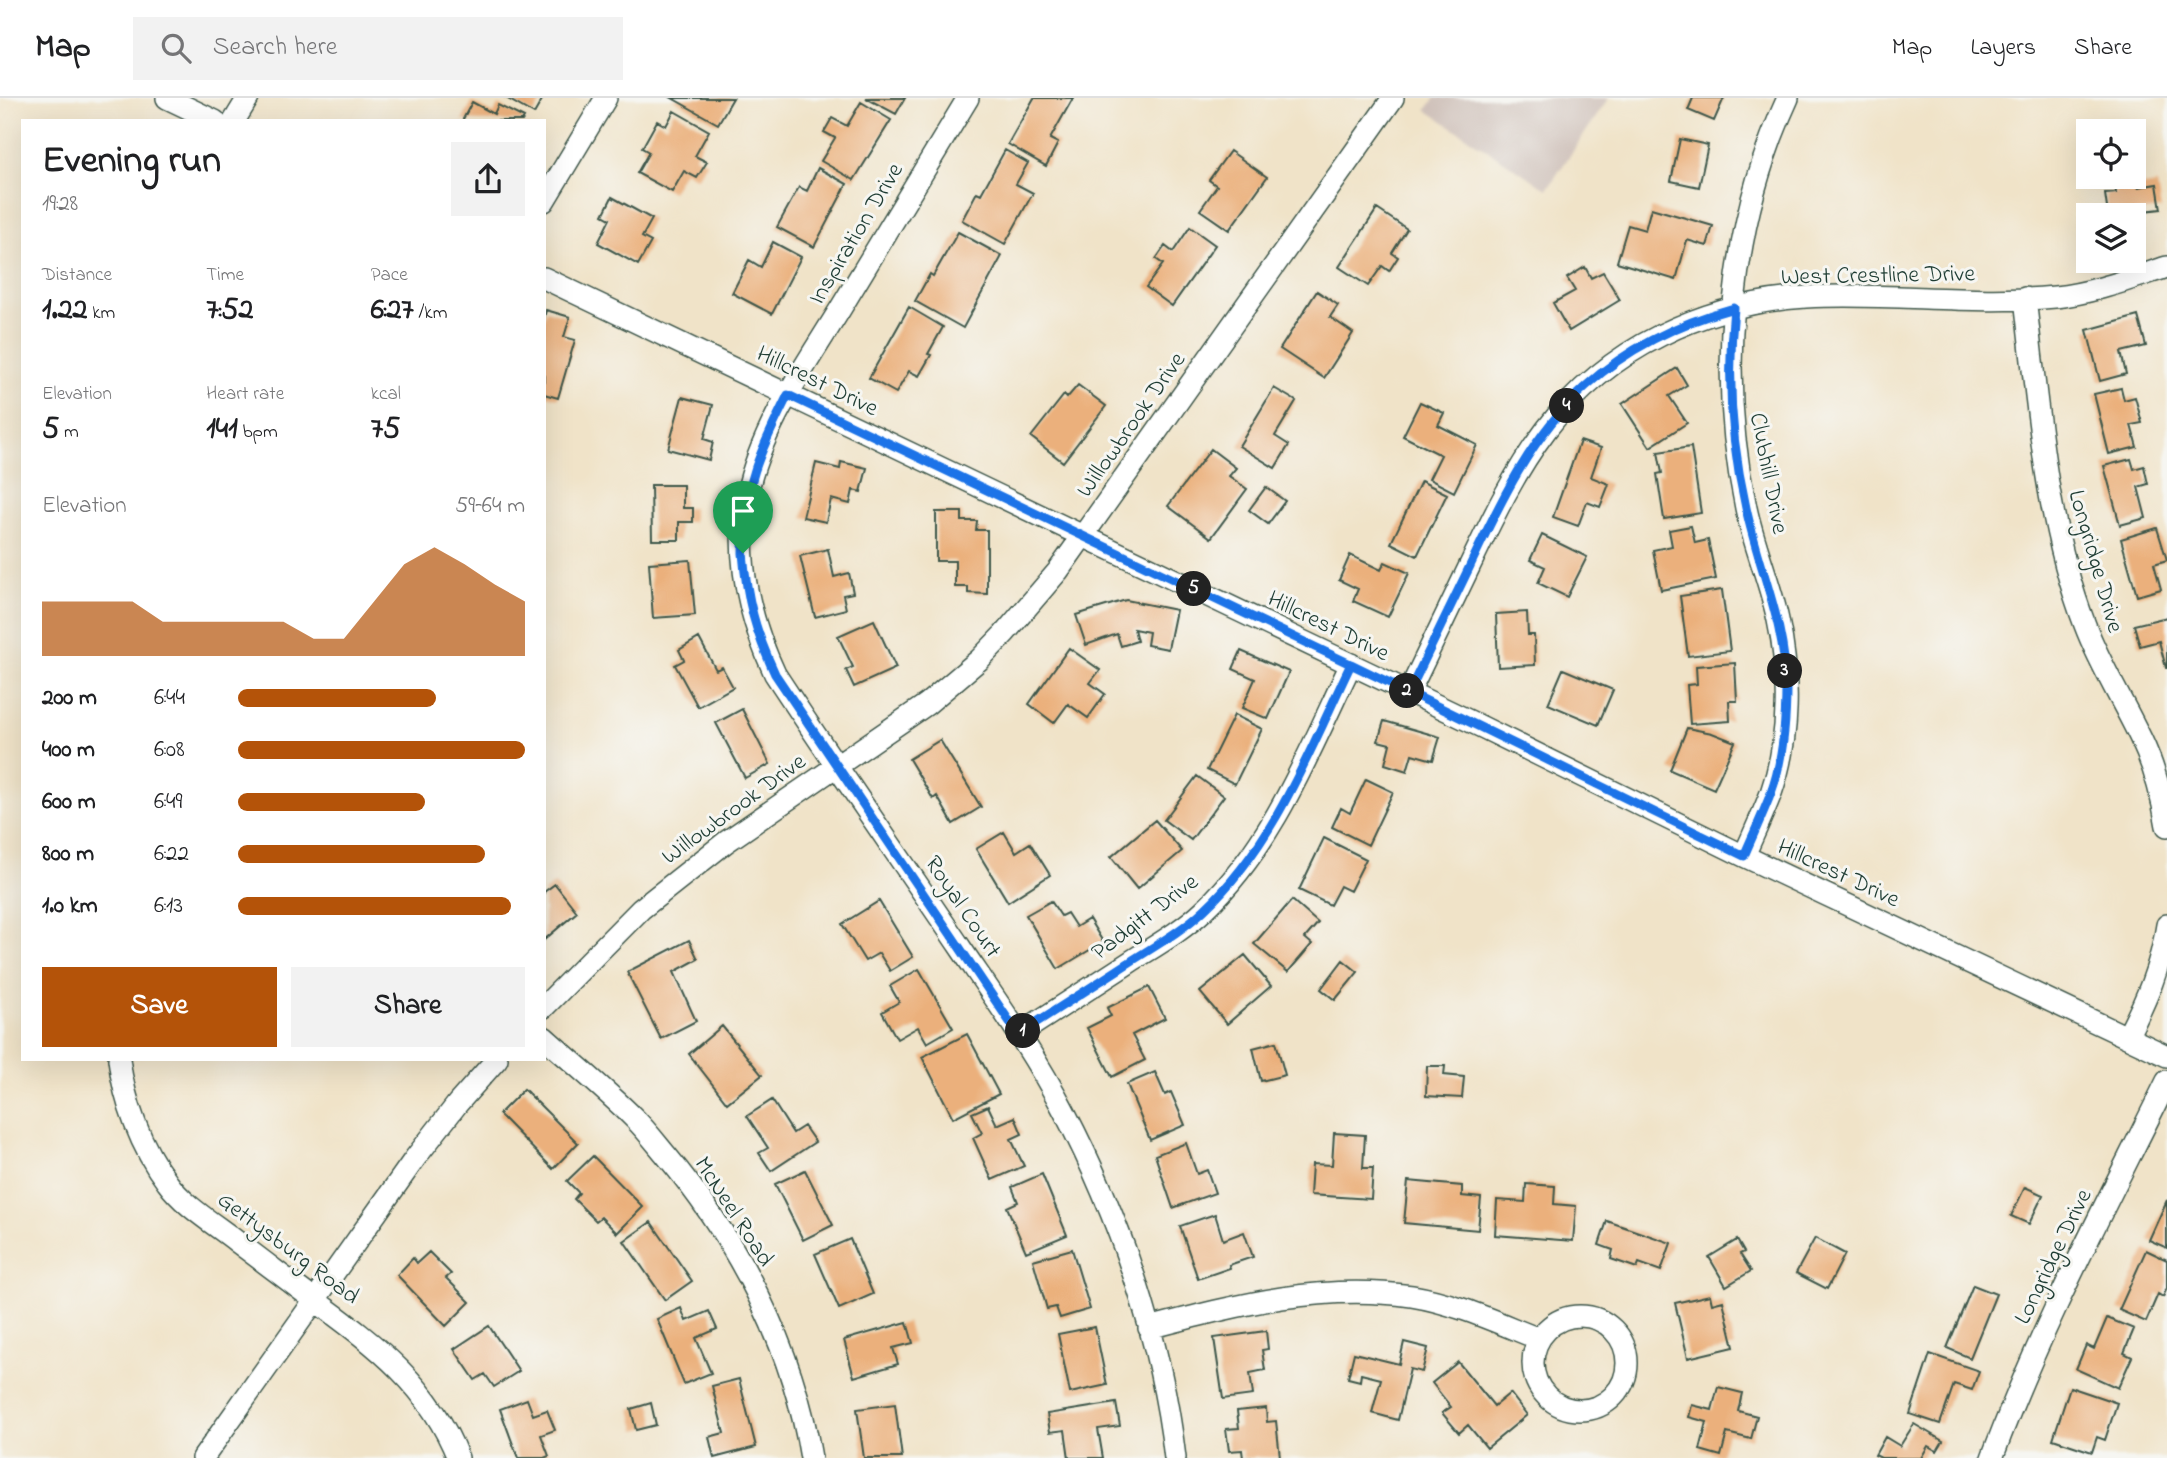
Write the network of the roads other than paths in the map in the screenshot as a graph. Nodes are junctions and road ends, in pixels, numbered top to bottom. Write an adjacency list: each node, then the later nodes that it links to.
1 (167, 98): 7 (street)
2 (248, 98): 8 (street)
3 (606, 98): 9 (street)
4 (968, 98): 14 (street, Inspiration Drive)
5 (1393, 98): 15 (street, Willowbrook Drive)
6 (1788, 98): 13 (street, Clubhill Drive)
7 (211, 119)
8 (235, 119)
9 (546, 198)
10 (2167, 267): 12 (street, West Crestline Drive)
11 (546, 279): 14 (street, Hillcrest Drive)
12 (2025, 298): 13 (street, West Crestline Drive); 19 (street, Longridge Drive)
13 (1734, 308): 17 (street, West Crestline Drive); 20 (street, Clubhill Drive)
14 (788, 395): 15 (street, Hillcrest Drive); 18 (street, Royal Court)
15 (1083, 536): 16 (street, Hillcrest Drive); 18 (street, Willowbrook Drive)
16 (1351, 664): 17 (street, Hillcrest Drive); 23 (street, Padgitt Drive)
17 (1409, 692): 20 (street, Hillcrest Drive)
18 (838, 765): 22 (street, Willowbrook Drive); 23 (street, Royal Court)
19 (2167, 826)
20 (1744, 856): 24 (street, Hillcrest Drive)
21 (2167, 925): 24 (street)
22 (546, 1005)
23 (1018, 1034): 31 (street, Royal Court)
24 (2127, 1037): 26 (street, Hillcrest Drive)
25 (546, 1039): 35 (street, McNeel Road)
26 (2167, 1056)
27 (119, 1061): 30 (street, Gettysburg Road)
28 (495, 1061): 30 (street)
29 (2167, 1081): 37 (street, Longridge Drive)
30 (314, 1300): 33 (street); 34 (street, Gettysburg Road)
31 (1149, 1328): 32 (street); 36 (street, Royal Court)
32 (1539, 1339): 32 (street)
33 (203, 1458)
34 (458, 1458)
35 (811, 1458)
36 (1175, 1458)
37 (1992, 1458)

